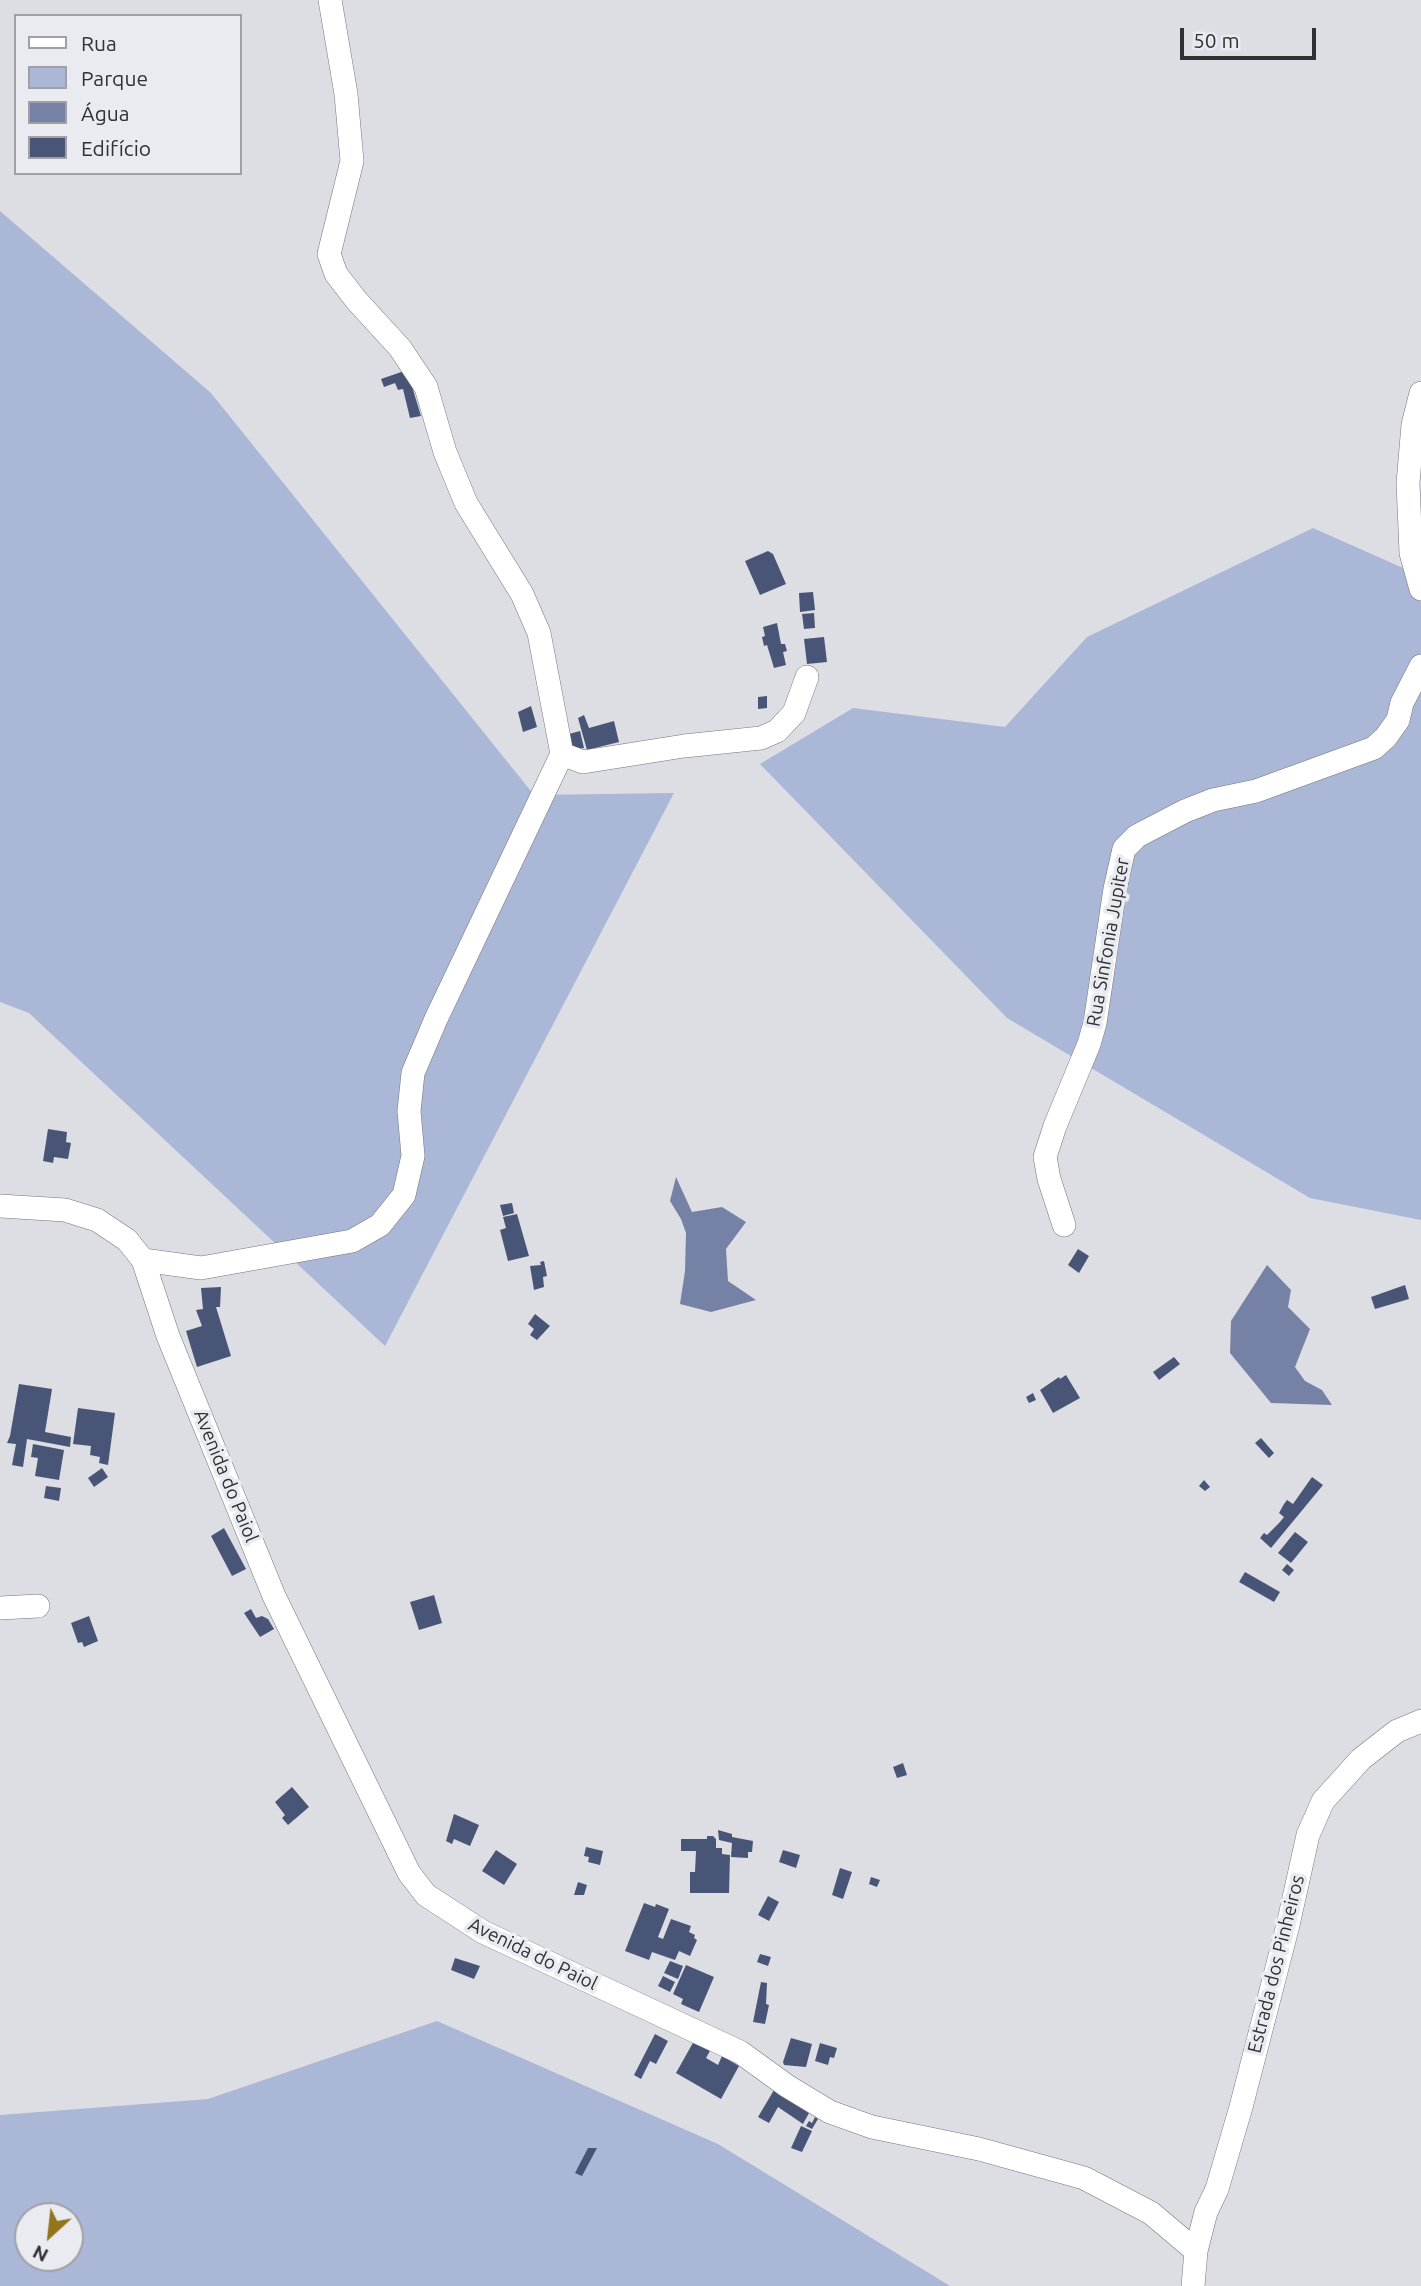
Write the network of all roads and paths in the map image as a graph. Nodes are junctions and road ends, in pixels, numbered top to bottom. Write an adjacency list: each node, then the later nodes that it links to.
1 (330, 0): 6 (street)
2 (1421, 393): 3 (street)
3 (1421, 589)
4 (1421, 666): 8 (street, Rua Sinfonia Jupiter)
5 (807, 677): 6 (street)
6 (562, 754): 9 (street)
7 (0, 1206): 9 (street, Avenida do Paiol)
8 (1064, 1225)
9 (143, 1260): 13 (street, Avenida do Paiol)
10 (38, 1606): 11 (street)
11 (0, 1608)
12 (1421, 1721): 13 (street, Estrada dos Pinheiros)
13 (1196, 2251): 14 (street)
14 (1194, 2286)

